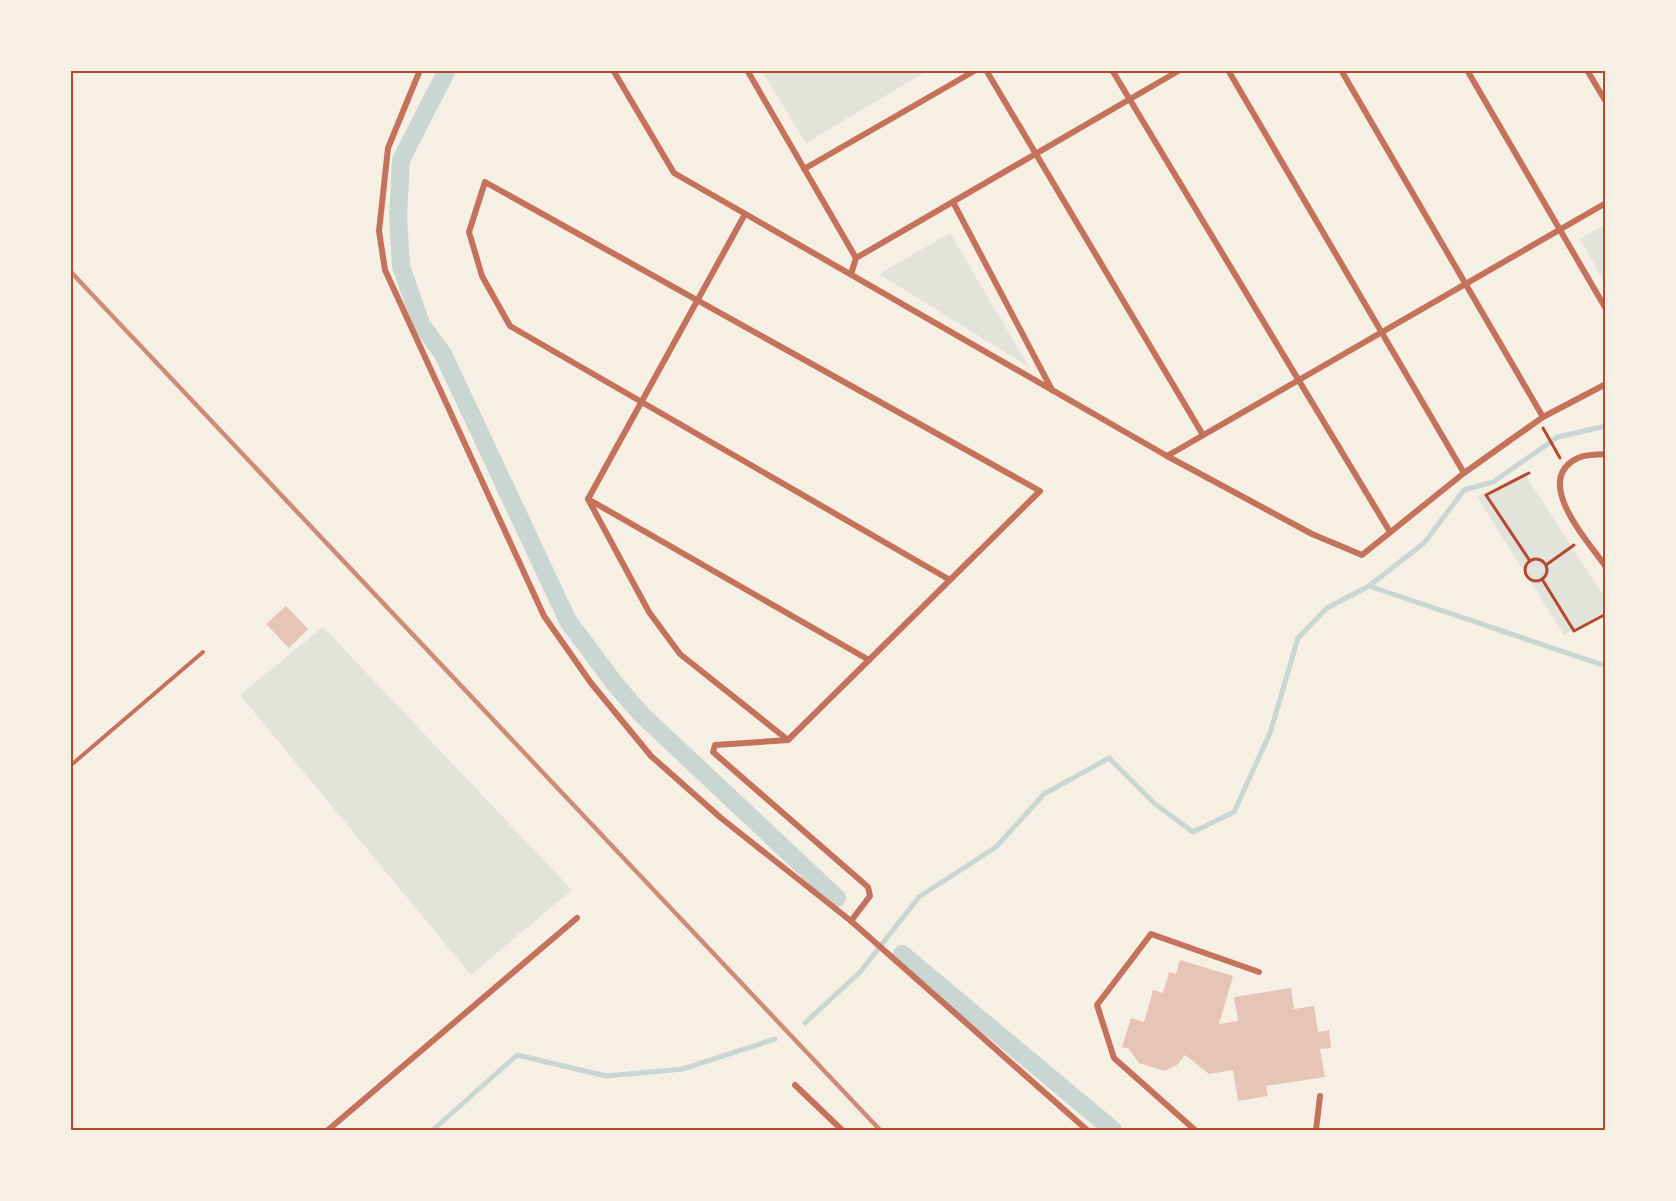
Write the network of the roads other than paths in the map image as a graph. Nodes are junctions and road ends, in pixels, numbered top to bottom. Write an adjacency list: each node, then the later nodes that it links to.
1 (420, 70): 44 (street)
2 (613, 70): 18 (street)
3 (747, 70): 15 (street)
4 (975, 70): 15 (street)
5 (986, 70): 14 (street)
6 (1113, 70): 12 (street)
7 (1180, 70): 12 (street)
8 (1228, 70): 25 (street)
9 (1341, 70): 22 (street)
10 (1467, 70): 19 (street)
11 (1587, 70): 13 (street)
12 (1130, 100): 14 (street); 26 (street)
13 (1605, 102)
14 (1036, 154): 16 (street); 31 (street)
15 (804, 169): 20 (street)
16 (953, 202): 20 (street); 28 (street)
17 (1605, 203): 19 (street)
18 (745, 214): 21 (street); 23 (street)
19 (1560, 230): 22 (street); 24 (street)
20 (856, 258): 21 (street)
21 (851, 274): 28 (street)
22 (1465, 284): 25 (street); 30 (street)
23 (697, 300): 29 (street); 29 (street); 38 (street)
24 (1605, 309)
25 (1382, 333): 26 (street); 34 (street)
26 (1299, 380): 31 (street); 36 (street)
27 (1605, 384): 30 (street)
28 (1052, 390): 33 (street)
29 (642, 401): 35 (street); 38 (street)
30 (1543, 417): 34 (street)
31 (1203, 435): 33 (street)
32 (1605, 454): 37 (street)
33 (1167, 456): 36 (street)
34 (1464, 473): 36 (street)
35 (588, 499): 40 (street); 41 (street)
36 (1390, 532)
37 (1605, 567)
38 (950, 580): 40 (street)
39 (202, 652): 42 (lane)
40 (869, 660): 41 (street)
41 (788, 740): 44 (street)
42 (70, 766)
43 (577, 918): 48 (street)
44 (851, 921): 50 (street)
45 (1259, 972): 51 (street)
46 (795, 1085): 49 (street)
47 (1320, 1096): 52 (street)
48 (328, 1131)
49 (842, 1131)
50 (1087, 1131)
51 (1196, 1131)
52 (1316, 1131)

